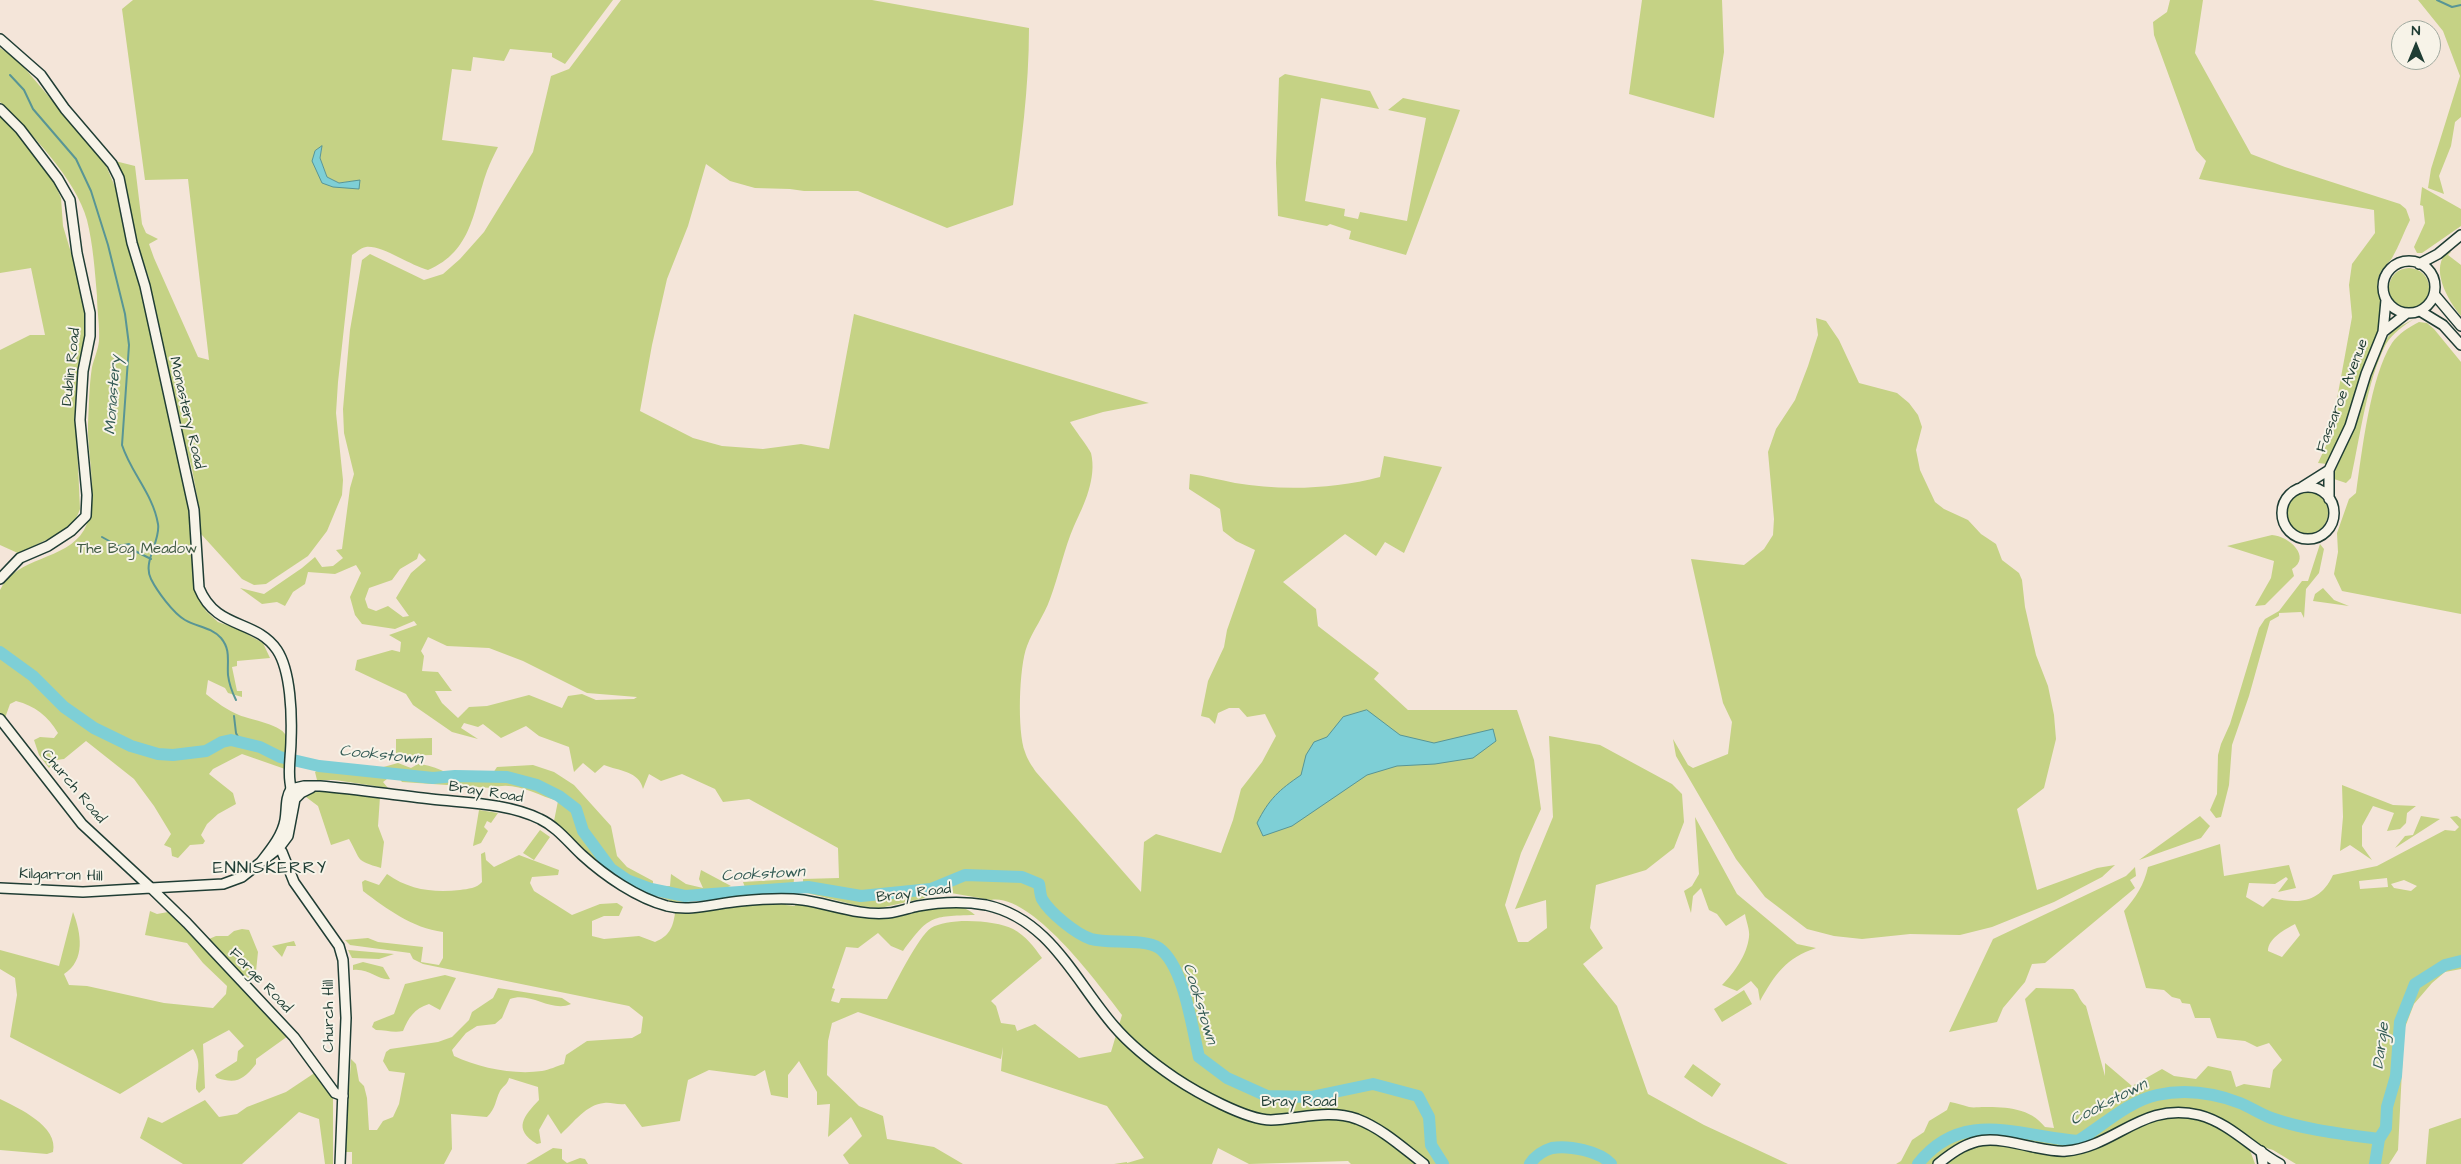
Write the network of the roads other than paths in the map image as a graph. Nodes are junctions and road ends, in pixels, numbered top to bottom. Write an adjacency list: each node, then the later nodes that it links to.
1 (0, 39): 19 (main road, Monastery Road)
2 (0, 109): 17 (main road, Dublin Road)
3 (2461, 235): 4 (main road)
4 (2438, 254): 5 (main road); 6 (main road)
5 (2419, 264): 6 (main road); 8 (main road)
6 (2431, 274): 7 (main road)
7 (2434, 294): 9 (main road); 11 (main road)
8 (2386, 300): 10 (main road); 12 (main road)
9 (2420, 311): 10 (main road); 13 (main road)
10 (2406, 313): 12 (main road)
11 (2461, 326)
12 (2383, 332): 14 (main road, Fassaroe Avenue)
13 (2461, 344)
14 (2329, 470): 15 (main road); 16 (main road)
15 (2300, 488): 16 (main road); 16 (main road)
16 (2330, 499)
17 (0, 579)
18 (0, 719): 22 (main road, Church Road)
19 (294, 792): 20 (main road, Kilgarron Hill); 26 (main road, Bray Road)
20 (277, 845): 22 (main road, Kilgarron Hill); 23 (main road, Church Hill)
21 (0, 888): 22 (main road, Kilgarron Hill)
22 (151, 888): 23 (main road, Forge Road)
23 (343, 1096): 25 (main road, Church Hill)
24 (2260, 1151): 27 (main road); 28 (main road); 29 (main road)
25 (340, 1164)
26 (1424, 1164)
27 (1938, 1164)
28 (2263, 1164)
29 (2280, 1164)

